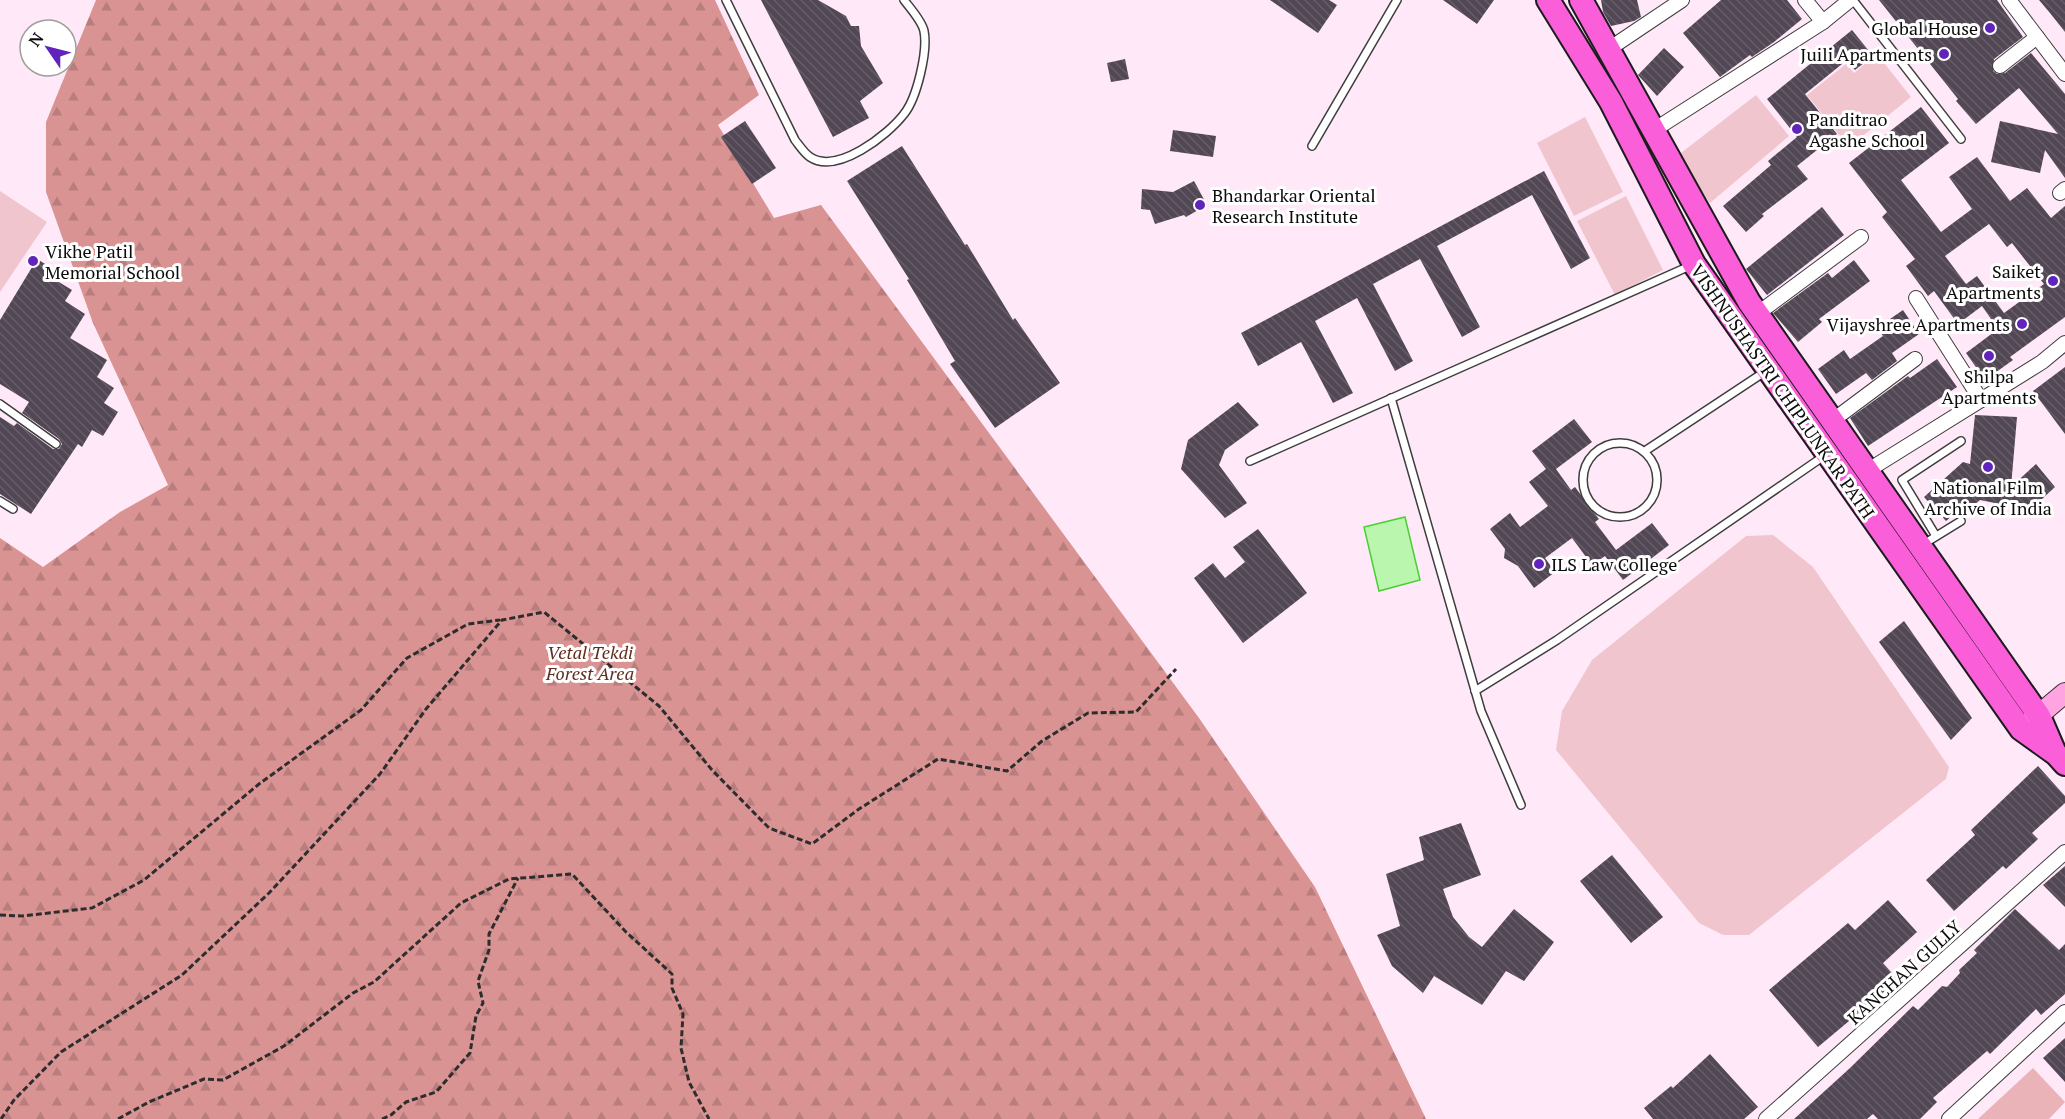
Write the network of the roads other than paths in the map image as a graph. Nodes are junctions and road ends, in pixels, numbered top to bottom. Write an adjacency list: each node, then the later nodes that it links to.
1 (726, 0): 2 (lane)
2 (904, 0)
3 (1397, 0): 17 (lane)
4 (1548, 0): 19 (main road, VISHNUSHASTRI CHIPLUNKAR PATH)
5 (1581, 0): 12 (main road, VISHNUSHASTRI CHIPLUNKAR PATH)
6 (1682, 0): 12 (street)
7 (1805, 0): 10 (street)
8 (1851, 0): 10 (street); 16 (lane)
9 (2009, 0): 11 (street)
10 (1823, 22): 15 (street)
11 (2037, 37): 13 (street); 14 (street)
12 (1609, 49): 15 (main road, VISHNUSHASTRI CHIPLUNKAR PATH)
13 (2000, 66)
14 (2065, 74)
15 (1653, 130): 21 (main road, VISHNUSHASTRI CHIPLUNKAR PATH)
16 (1961, 139)
17 (1312, 146)
18 (1861, 237): 21 (street)
19 (1694, 264): 24 (main road, VISHNUSHASTRI CHIPLUNKAR PATH); 25 (lane)
20 (1916, 298): 26 (street)
21 (1757, 314): 28 (main road, VISHNUSHASTRI CHIPLUNKAR PATH)
22 (2065, 344): 26 (street)
23 (1915, 359): 28 (street)
24 (1768, 370): 31 (lane); 32 (main road, VISHNUSHASTRI CHIPLUNKAR PATH)
25 (1391, 398): 33 (lane); 39 (lane)
26 (1981, 400): 34 (street)
27 (0, 404): 30 (lane)
28 (1832, 421): 34 (main road, VISHNUSHASTRI CHIPLUNKAR PATH)
29 (1962, 441): 38 (lane)
30 (56, 444)
31 (1645, 451): 31 (lane)
32 (1827, 455): 39 (lane); 41 (main road, VISHNUSHASTRI CHIPLUNKAR PATH)
33 (1250, 461)
34 (1867, 471): 38 (main road, VISHNUSHASTRI CHIPLUNKAR PATH)
35 (0, 501): 36 (lane)
36 (13, 509)
37 (1961, 521): 38 (lane)
38 (1928, 541): 41 (main road, VISHNUSHASTRI CHIPLUNKAR PATH)
39 (1475, 691): 43 (lane)
40 (2065, 693): 41 (street)
41 (2030, 722): 42 (main road, VISHNUSHASTRI CHIPLUNKAR PATH)
42 (2060, 759)
43 (1521, 805)
44 (2065, 852): 46 (street, KANCHAN GULLY)
45 (2065, 1012): 47 (street)
46 (1766, 1119)
47 (1949, 1119)

